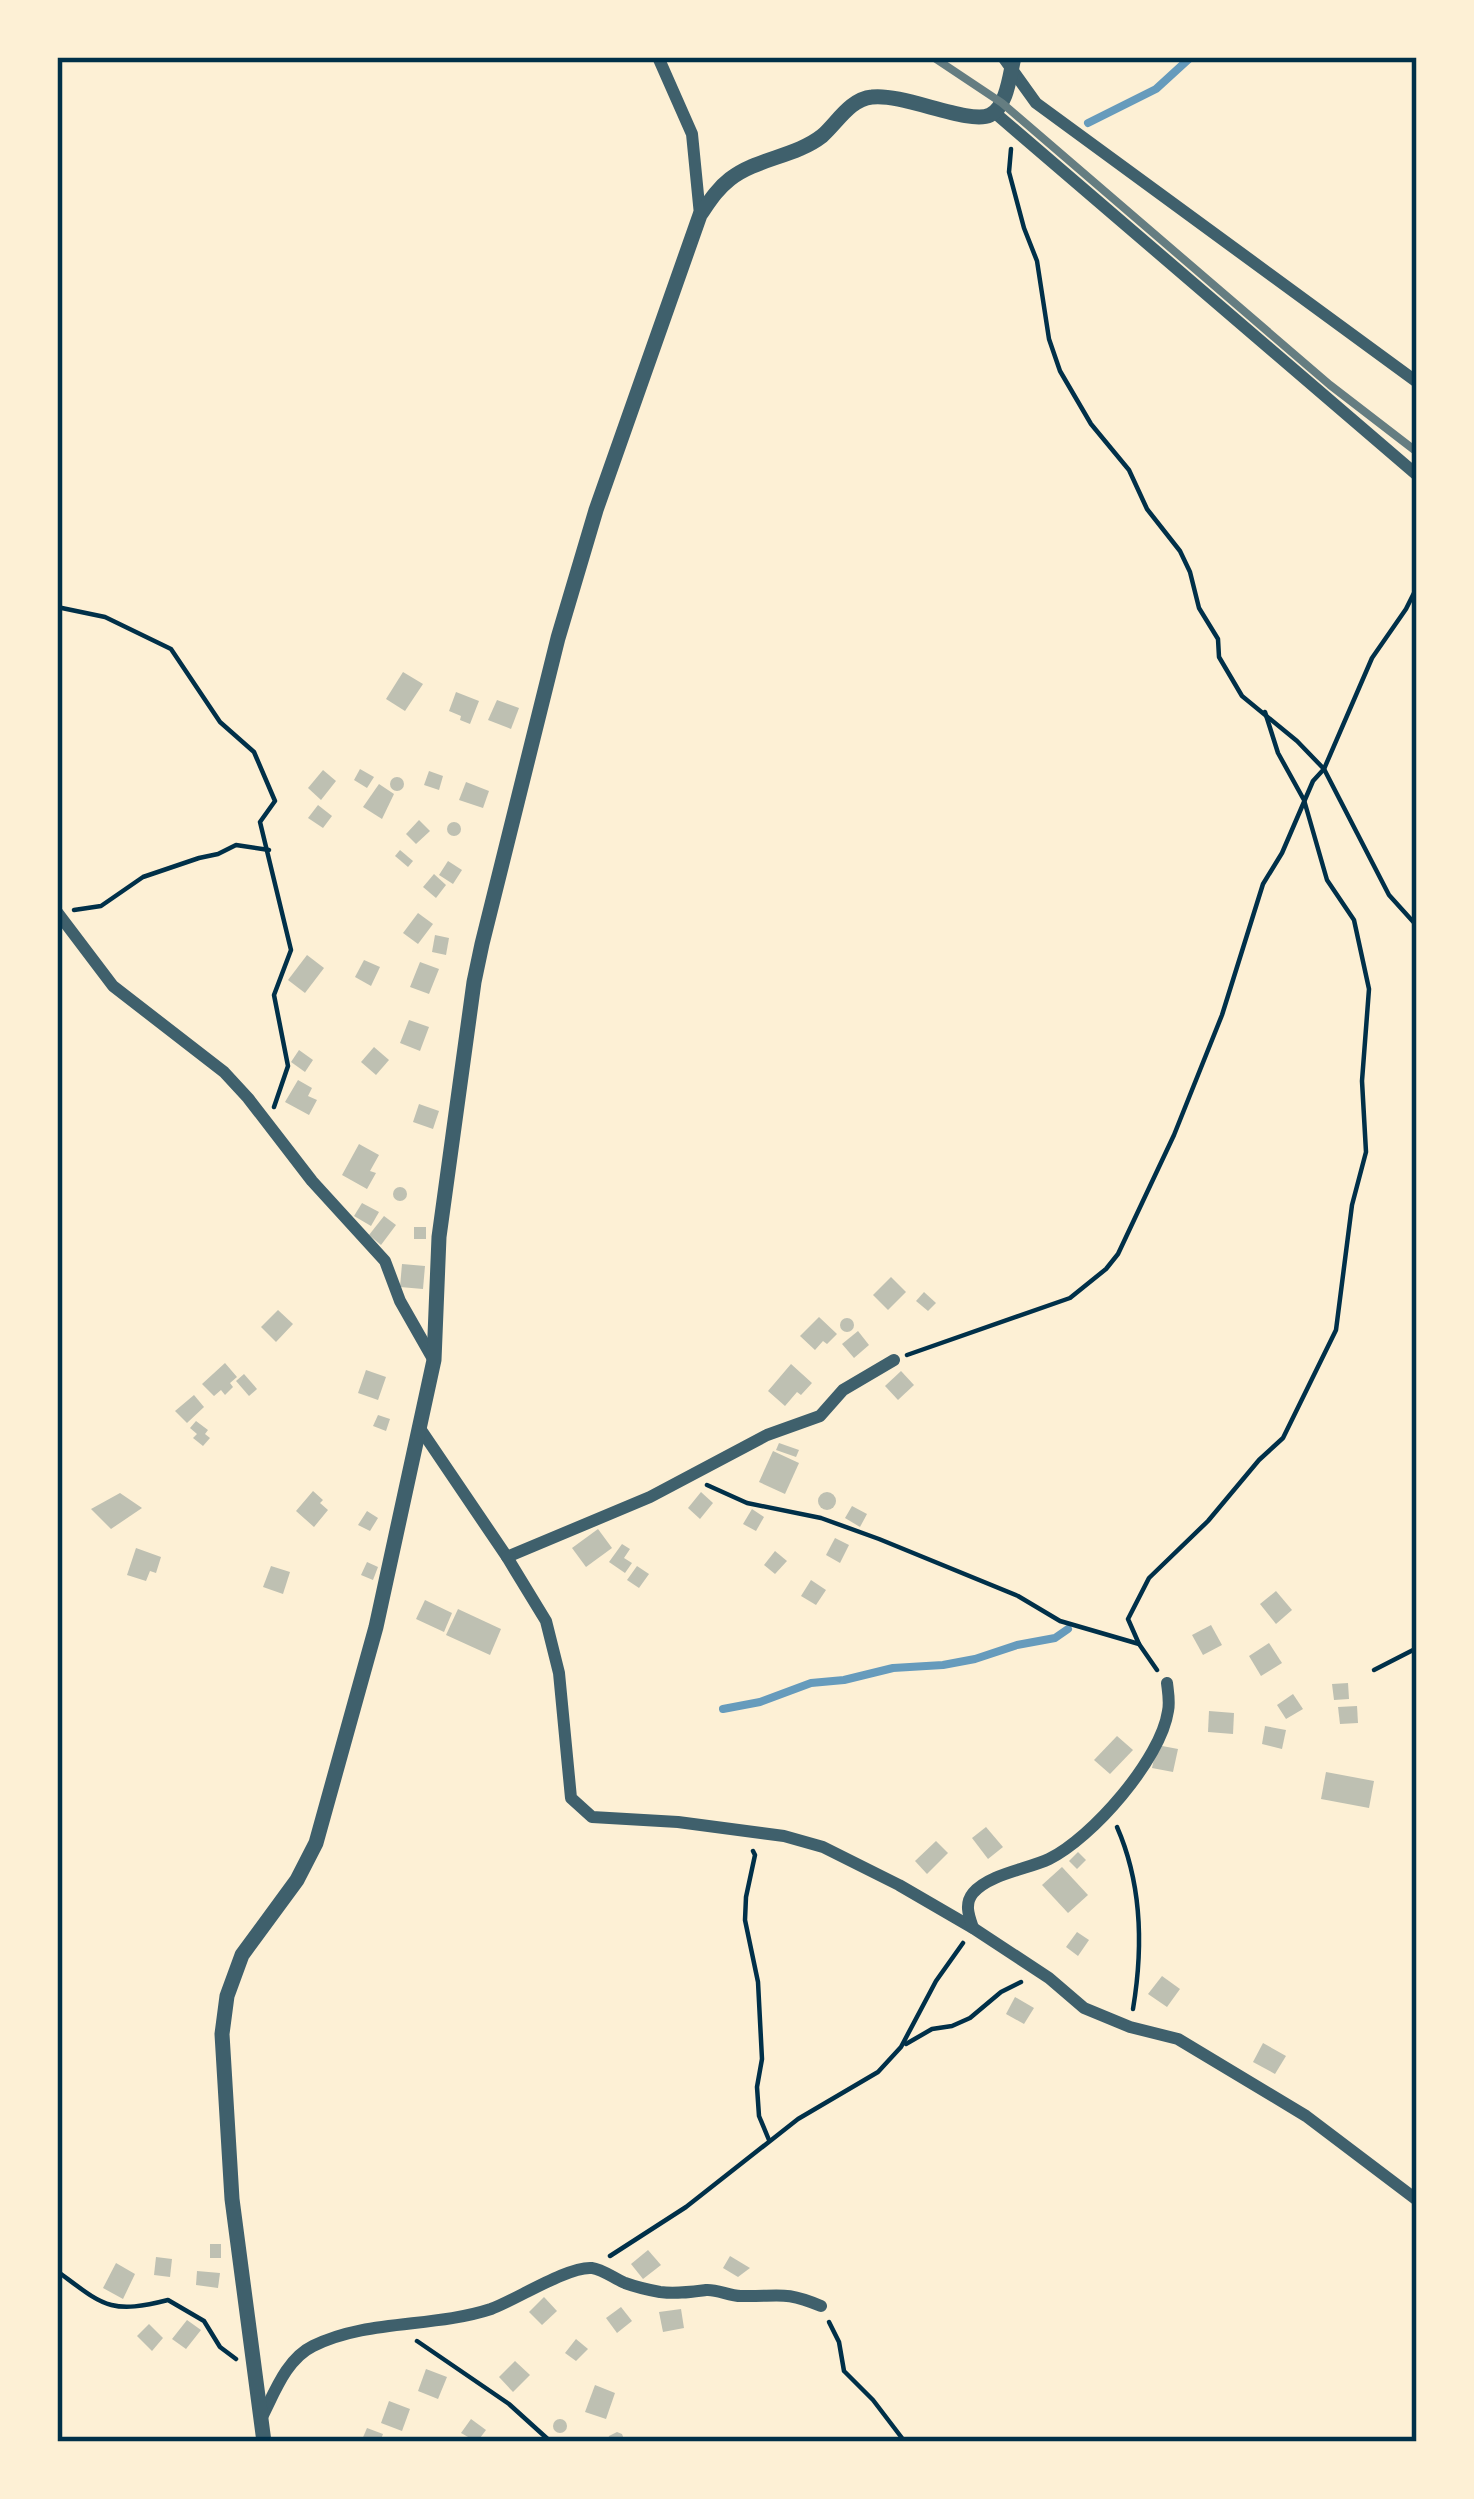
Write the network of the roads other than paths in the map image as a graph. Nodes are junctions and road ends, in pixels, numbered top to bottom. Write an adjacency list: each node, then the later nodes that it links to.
1 (658, 57): 4 (street)
2 (1009, 61): 3 (street); 5 (street)
3 (995, 113): 4 (street); 6 (street)
4 (700, 214): 8 (street)
5 (1417, 382)
6 (1417, 475)
7 (57, 912): 8 (street)
8 (434, 1360): 10 (street)
9 (894, 1360): 11 (street)
10 (418, 1427): 11 (street); 16 (street)
11 (507, 1557): 13 (street)
12 (1167, 1683): 13 (street)
13 (973, 1928): 14 (street)
14 (1417, 2200)
15 (821, 2306): 16 (street)
16 (261, 2420): 17 (street)
17 (264, 2442)

